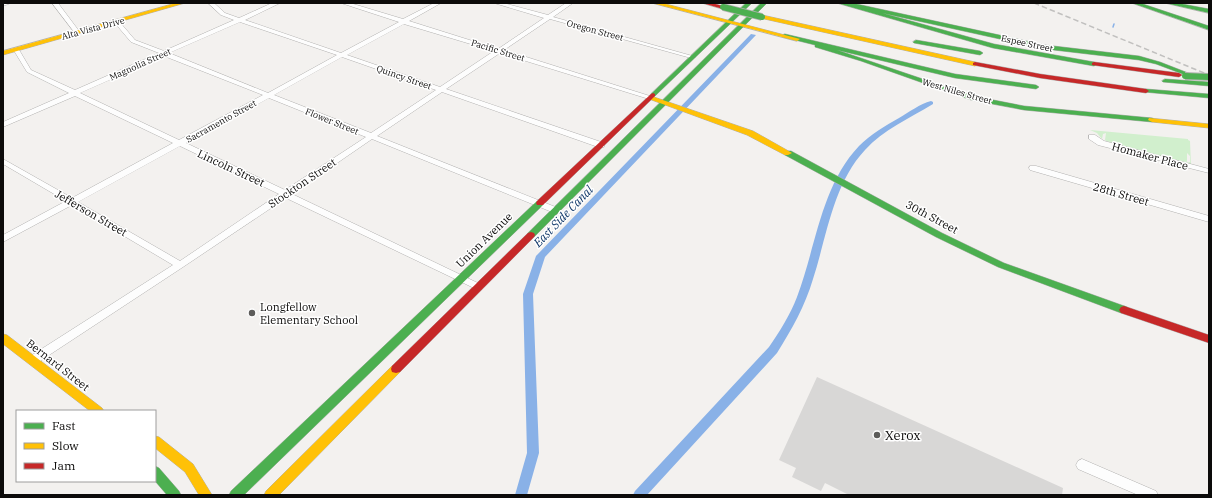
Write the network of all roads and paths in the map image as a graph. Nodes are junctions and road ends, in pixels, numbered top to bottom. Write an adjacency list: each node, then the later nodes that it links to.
1 (8, 3): 20 (street)
2 (55, 3): 32 (street)
3 (182, 3): 27 (main road, Alta Vista Drive)
4 (211, 3): 26 (street, Quincy Street)
5 (277, 3): 26 (street, Magnolia Street)
6 (344, 3): 28 (street, Pacific Street)
7 (438, 3): 28 (street, Sacramento Street)
8 (497, 3): 25 (street, Oregon Street)
9 (570, 3): 25 (street, Stockton Street)
10 (655, 3): 22 (main road)
11 (705, 3): 34 (main road, bridge)
12 (735, 3): 22 (main road)
13 (745, 3): 21 (main road)
14 (749, 3): 29 (main road, Union Avenue)
15 (840, 3): 43 (main road)
16 (844, 3): 46 (main road, Espee Street)
17 (1135, 3): 31 (main road)
18 (1149, 3): 30 (main road)
19 (1168, 3): 23 (main road)
20 (3, 4)
21 (767, 6): 29 (main road, Union Avenue)
22 (688, 11): 29 (main road, West Niles Street)
23 (1209, 11)
24 (792, 14): 35 (main road)
25 (549, 17): 37 (street, Stockton Street); 41 (street, Oregon Street)
26 (239, 20): 39 (street, Magnolia Street); 40 (street, Quincy Street)
27 (116, 21): 32 (main road, Alta Vista Drive); 39 (street, Flower Street)
28 (405, 21): 37 (street, Pacific Street); 40 (street, Sacramento Street)
29 (736, 23): 33 (main road, West Niles Street); 41 (main road, Union Avenue); 55 (main road, Union Avenue)
30 (1209, 23)
31 (1209, 28)
32 (77, 32): 36 (main road, Alta Vista Drive)
33 (785, 36): 47 (main road); 58 (main road, West Niles Street)
34 (851, 38): 52 (main road); 53 (main road)
35 (912, 41): 42 (main road); 43 (main road)
36 (16, 49): 38 (main road, Alta Vista Drive); 50 (street, Lincoln Street)
37 (499, 50): 48 (street, Stockton Street); 54 (street, Pacific Street)
38 (3, 52)
39 (164, 53): 50 (street, Magnolia Street); 51 (street, Flower Street)
40 (342, 55): 48 (street, Quincy Street); 51 (street, Sacramento Street)
41 (693, 57): 54 (main road, Union Avenue)
42 (1028, 64)
43 (1153, 73): 45 (main road, bridge)
44 (1104, 75): 46 (main road)
45 (1209, 77)
46 (1209, 83)
47 (1045, 88)
48 (441, 90): 59 (street, Stockton Street); 62 (street, Quincy Street)
49 (1084, 92): 52 (main road)
50 (74, 93): 57 (street, Magnolia Street); 61 (street, Lincoln Street)
51 (269, 95): 59 (street, Flower Street); 61 (street, Sacramento Street)
52 (1115, 95): 56 (main road)
53 (1209, 96)
54 (651, 98): 55 (main road, 30th Street); 62 (main road, Union Avenue)
55 (664, 102): 69 (main road, Union Avenue); 76 (main road, 30th Street)
56 (1209, 104)
57 (3, 125)
58 (1209, 126)
59 (371, 137): 66 (street, Stockton Street); 68 (street, Flower Street)
60 (1092, 138): 65 (street, Homaker Place)
61 (180, 144): 66 (street, Lincoln Street); 67 (street, Sacramento Street)
62 (601, 145): 68 (main road, Union Avenue)
63 (3, 161): 67 (street, Jefferson Street)
64 (1033, 168): 70 (street, 28th Street)
65 (1209, 171)
66 (286, 194): 72 (street, Stockton Street); 73 (street, Lincoln Street)
67 (73, 202): 71 (street, Sacramento Street); 72 (street, Jefferson Street)
68 (539, 204): 69 (street, Flower Street); 73 (main road, Union Avenue)
69 (556, 210): 74 (main road, Union Avenue)
70 (1209, 219)
71 (3, 239)
72 (180, 265): 77 (street, Stockton Street)
73 (462, 278): 74 (street, Lincoln Street); 84 (main road, Union Avenue)
74 (478, 287): 85 (main road, Union Avenue)
75 (3, 338): 77 (main road, Bernard Street)
76 (1209, 339)
77 (33, 360): 78 (main road, Bernard Street)
78 (97, 410)
79 (156, 441): 83 (main road)
80 (1082, 465): 86 (street)
81 (156, 473): 82 (main road)
82 (175, 495)
83 (206, 495)
84 (235, 495)
85 (270, 495)
86 (1152, 495)

